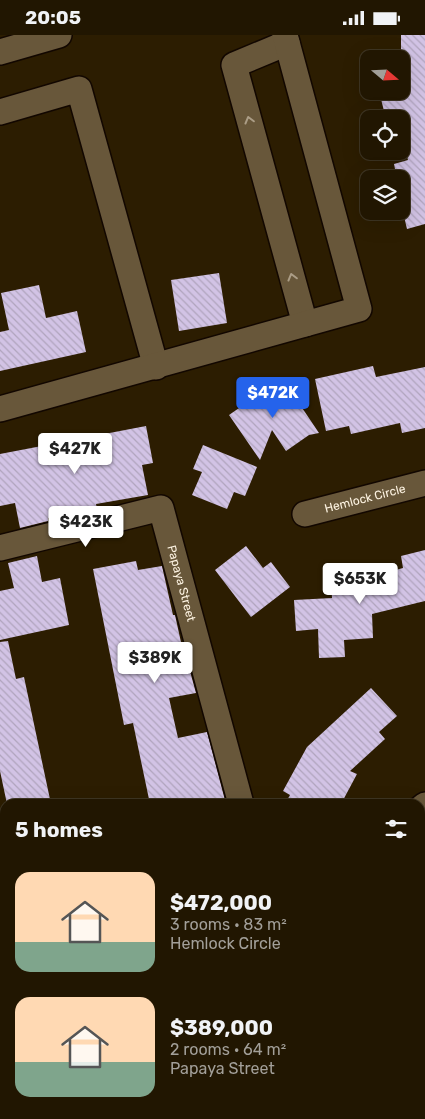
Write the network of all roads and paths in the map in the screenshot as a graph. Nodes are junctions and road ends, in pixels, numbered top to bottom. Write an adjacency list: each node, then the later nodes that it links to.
1 (59, 35): 3 (street)
2 (286, 39): 5 (street, one-way to 2); 5 (street)
3 (0, 52)
4 (0, 112): 6 (street)
5 (305, 324): 6 (street)
6 (156, 367): 7 (street)
7 (0, 409)
8 (425, 483): 9 (street, Hemlock Circle)
9 (305, 514)
10 (0, 548): 11 (street, Papaya Street)
11 (240, 799)

